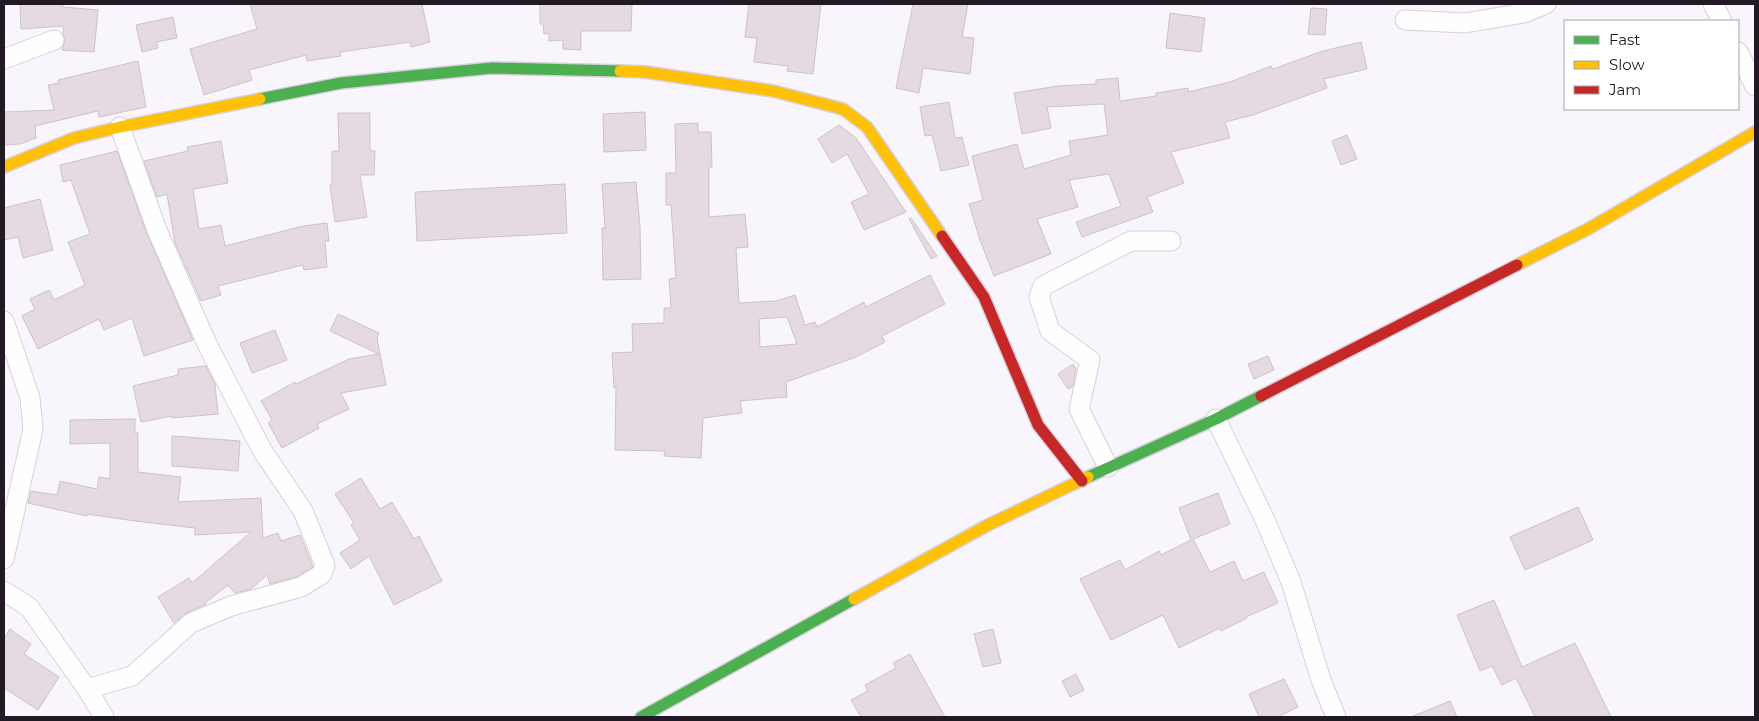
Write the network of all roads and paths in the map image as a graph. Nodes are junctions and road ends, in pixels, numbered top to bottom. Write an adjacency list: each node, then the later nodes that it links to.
1 (1546, 4): 3 (street)
2 (1713, 4): 4 (street)
3 (1405, 20)
4 (1721, 20)
5 (54, 40): 7 (street)
6 (1739, 54): 8 (street)
7 (4, 59)
8 (1755, 86)
9 (120, 127): 11 (street); 16 (street); 19 (street)
10 (1755, 132): 14 (street)
11 (4, 167)
12 (1171, 241): 15 (street)
13 (4, 323): 17 (street)
14 (1216, 419): 15 (street); 22 (street)
15 (1108, 467): 16 (street)
16 (1082, 481): 21 (street)
17 (4, 559)
18 (4, 591): 19 (street)
19 (88, 689): 20 (street)
20 (104, 717)
21 (641, 717)
22 (1336, 717)

